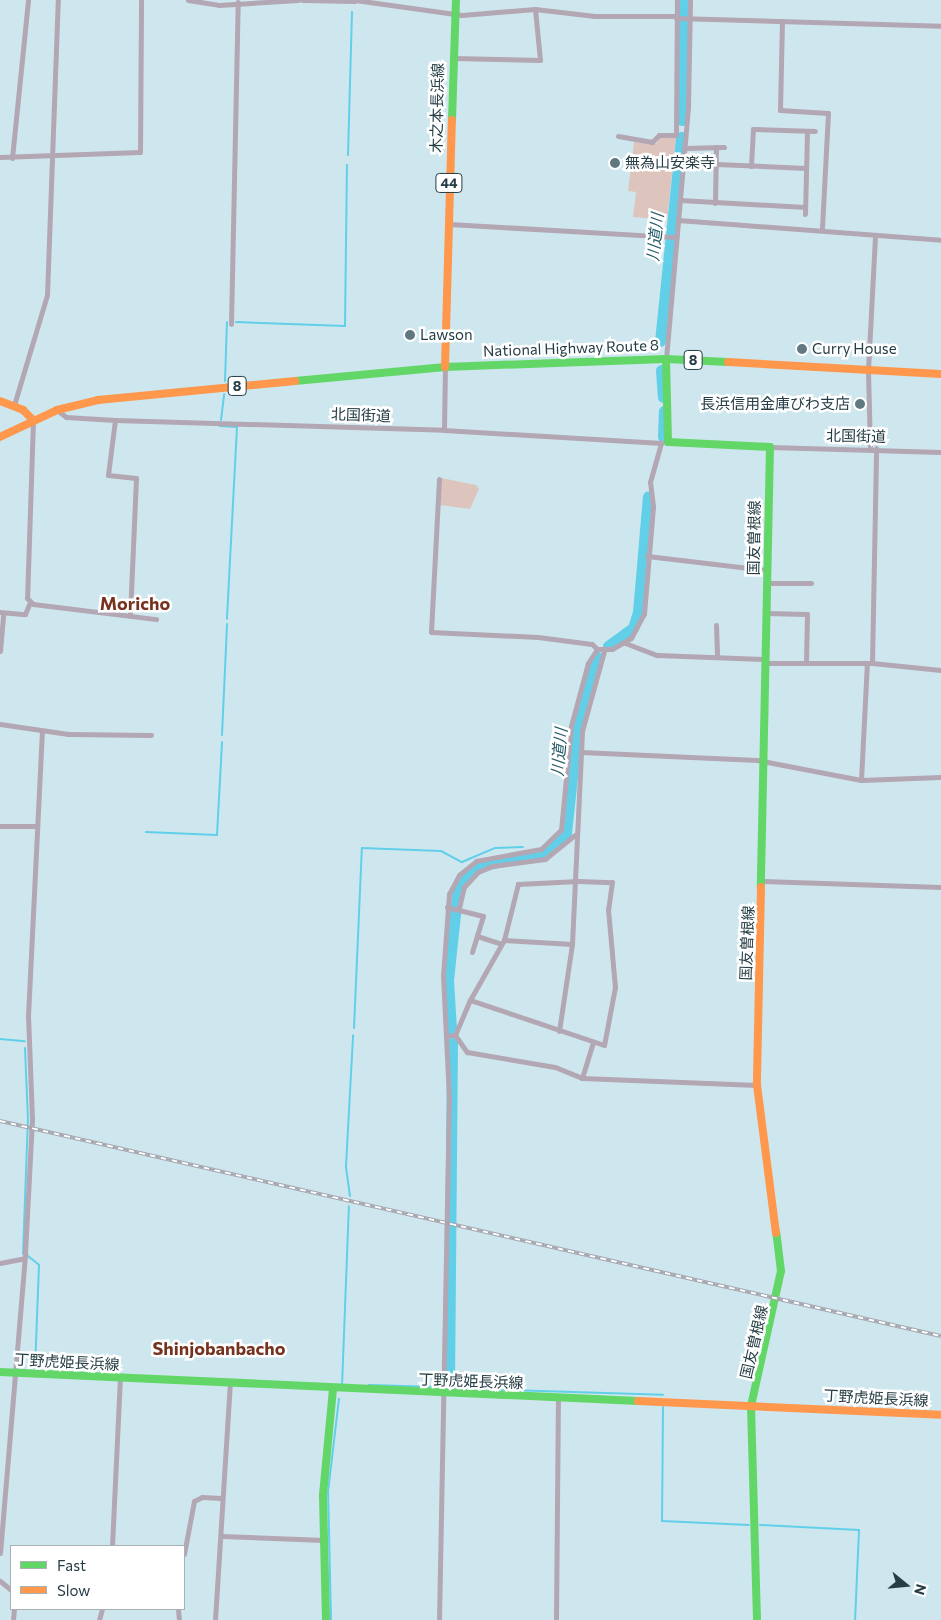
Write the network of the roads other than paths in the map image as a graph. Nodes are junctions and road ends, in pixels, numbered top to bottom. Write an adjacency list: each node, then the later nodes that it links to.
1 (28, 0): 29 (street)
2 (58, 0): 30 (street)
3 (141, 0): 30 (street)
4 (188, 0): 11 (street)
5 (298, 0): 12 (street)
6 (302, 0): 7 (street)
7 (355, 0): 14 (street)
8 (456, 0): 14 (main road, 木之本長浜線 / 44)
9 (676, 0): 15 (street)
10 (690, 0): 16 (street)
11 (219, 2): 12 (street)
12 (238, 2): 44 (street)
13 (536, 9): 14 (street); 15 (street); 19 (street)
14 (454, 14): 19 (main road, 木之本長浜線 / 44)
15 (676, 17): 16 (street); 20 (street)
16 (689, 18): 17 (street); 21 (street)
17 (782, 22): 18 (street); 40 (street)
18 (941, 26)
19 (452, 58): 39 (main road, 木之本長浜線 / 44)
20 (675, 125): 21 (street); 24 (street)
21 (686, 126): 27 (street)
22 (807, 131): 23 (street); 32 (street); 33 (street)
23 (815, 131)
24 (618, 136)
25 (716, 147): 26 (street); 27 (street); 31 (street)
26 (724, 147)
27 (684, 148): 34 (street)
28 (0, 157): 29 (street)
29 (12, 158): 30 (street)
30 (52, 158): 50 (street)
31 (716, 164): 32 (street); 35 (street)
32 (751, 166): 33 (street)
33 (806, 168): 36 (street)
34 (680, 200): 35 (street); 38 (street)
35 (715, 203): 36 (street)
36 (805, 207): 37 (street)
37 (805, 214)
38 (678, 220): 40 (street); 41 (street)
39 (448, 224): 41 (street); 46 (main road, 木之本長浜線 / 44)
40 (822, 228): 42 (street)
41 (673, 236): 45 (street)
42 (876, 237): 43 (street); 47 (street)
43 (941, 240)
44 (231, 324)
45 (666, 359): 46 (main road, National Highway Route 8 / 8); 47 (main road, National Highway Route 8 / 8); 56 (main road)
46 (445, 367): 51 (main road, National Highway Route 8 / 8); 54 (street)
47 (868, 370): 48 (main road, National Highway Route 8 / 8); 58 (street)
48 (941, 374)
49 (0, 401): 50 (main road)
50 (14, 405): 52 (main road)
51 (57, 410): 52 (main road, National Highway Route 8 / 8); 53 (street, 北国街道)
52 (33, 420): 55 (main road, National Highway Route 8 / 8); 65 (street)
53 (115, 420): 54 (street, 北国街道); 68 (street)
54 (444, 430): 56 (street, 北国街道)
55 (0, 437)
56 (664, 443): 57 (main road); 61 (street)
57 (770, 447): 58 (street, 北国街道); 62 (main road, 国友曽根線)
58 (873, 448): 59 (street, 北国街道); 78 (street)
59 (941, 452)
60 (439, 479): 72 (street)
61 (647, 556): 62 (street); 71 (street)
62 (767, 570): 63 (main road, 国友曽根線)
63 (767, 583): 64 (street); 67 (main road, 国友曽根線)
64 (811, 583)
65 (30, 602): 66 (street); 68 (street)
66 (2, 613): 73 (street)
67 (766, 613): 76 (main road, 国友曽根線); 77 (street)
68 (130, 616): 69 (street)
69 (156, 619)
70 (716, 624): 75 (street)
71 (625, 642): 74 (street); 75 (street)
72 (598, 649): 74 (street); 93 (street)
73 (0, 651)
74 (604, 651): 83 (street)
75 (718, 657): 76 (street)
76 (763, 661): 77 (street); 84 (main road, 国友曽根線)
77 (806, 663): 78 (street)
78 (869, 663): 79 (street); 86 (street)
79 (941, 670)
80 (0, 724): 81 (street)
81 (42, 730): 82 (street); 88 (street)
82 (151, 735)
83 (581, 752): 84 (street); 89 (street)
84 (764, 761): 86 (street); 90 (main road, 国友曽根線)
85 (941, 777): 86 (street)
86 (861, 780)
87 (0, 826): 88 (street)
88 (37, 826): 106 (street)
89 (575, 834): 91 (street); 94 (street)
90 (763, 881): 92 (street); 105 (main road, 国友曽根線)
91 (574, 882): 96 (street); 97 (street); 103 (street)
92 (941, 887)
93 (449, 907): 94 (street); 102 (street)
94 (458, 908): 95 (street)
95 (478, 936): 96 (street); 98 (street)
96 (503, 942): 97 (street); 99 (street)
97 (572, 944): 100 (street)
98 (472, 952)
99 (470, 1000): 100 (street); 101 (street)
100 (559, 1031): 103 (street)
101 (456, 1035): 102 (street); 104 (street)
102 (447, 1036): 113 (street)
103 (593, 1042): 104 (street)
104 (582, 1078): 105 (street)
105 (756, 1085): 115 (main road, 国友曽根線)
106 (24, 1258): 107 (street); 109 (street)
107 (0, 1263)
108 (0, 1372): 109 (main road, 丁野虎姫長浜線)
109 (14, 1373): 110 (main road, 丁野虎姫長浜線); 118 (street)
110 (120, 1379): 111 (main road, 丁野虎姫長浜線); 121 (street)
111 (230, 1384): 112 (main road, 丁野虎姫長浜線); 117 (street)
112 (333, 1390): 113 (main road, 丁野虎姫長浜線); 120 (main road)
113 (442, 1394): 114 (main road, 丁野虎姫長浜線); 128 (street)
114 (558, 1398): 115 (main road, 丁野虎姫長浜線); 129 (street)
115 (751, 1406): 116 (main road, 丁野虎姫長浜線); 130 (main road, 国友曽根線)
116 (941, 1415)
117 (221, 1498): 119 (street); 122 (street)
118 (1, 1511): 123 (street)
119 (220, 1536): 120 (street); 126 (street)
120 (324, 1540): 127 (main road)
121 (112, 1545)
122 (185, 1549)
123 (0, 1553)
124 (0, 1581): 125 (street)
125 (10, 1589)
126 (215, 1620)
127 (326, 1620)
128 (439, 1620)
129 (556, 1620)
130 (757, 1620)

